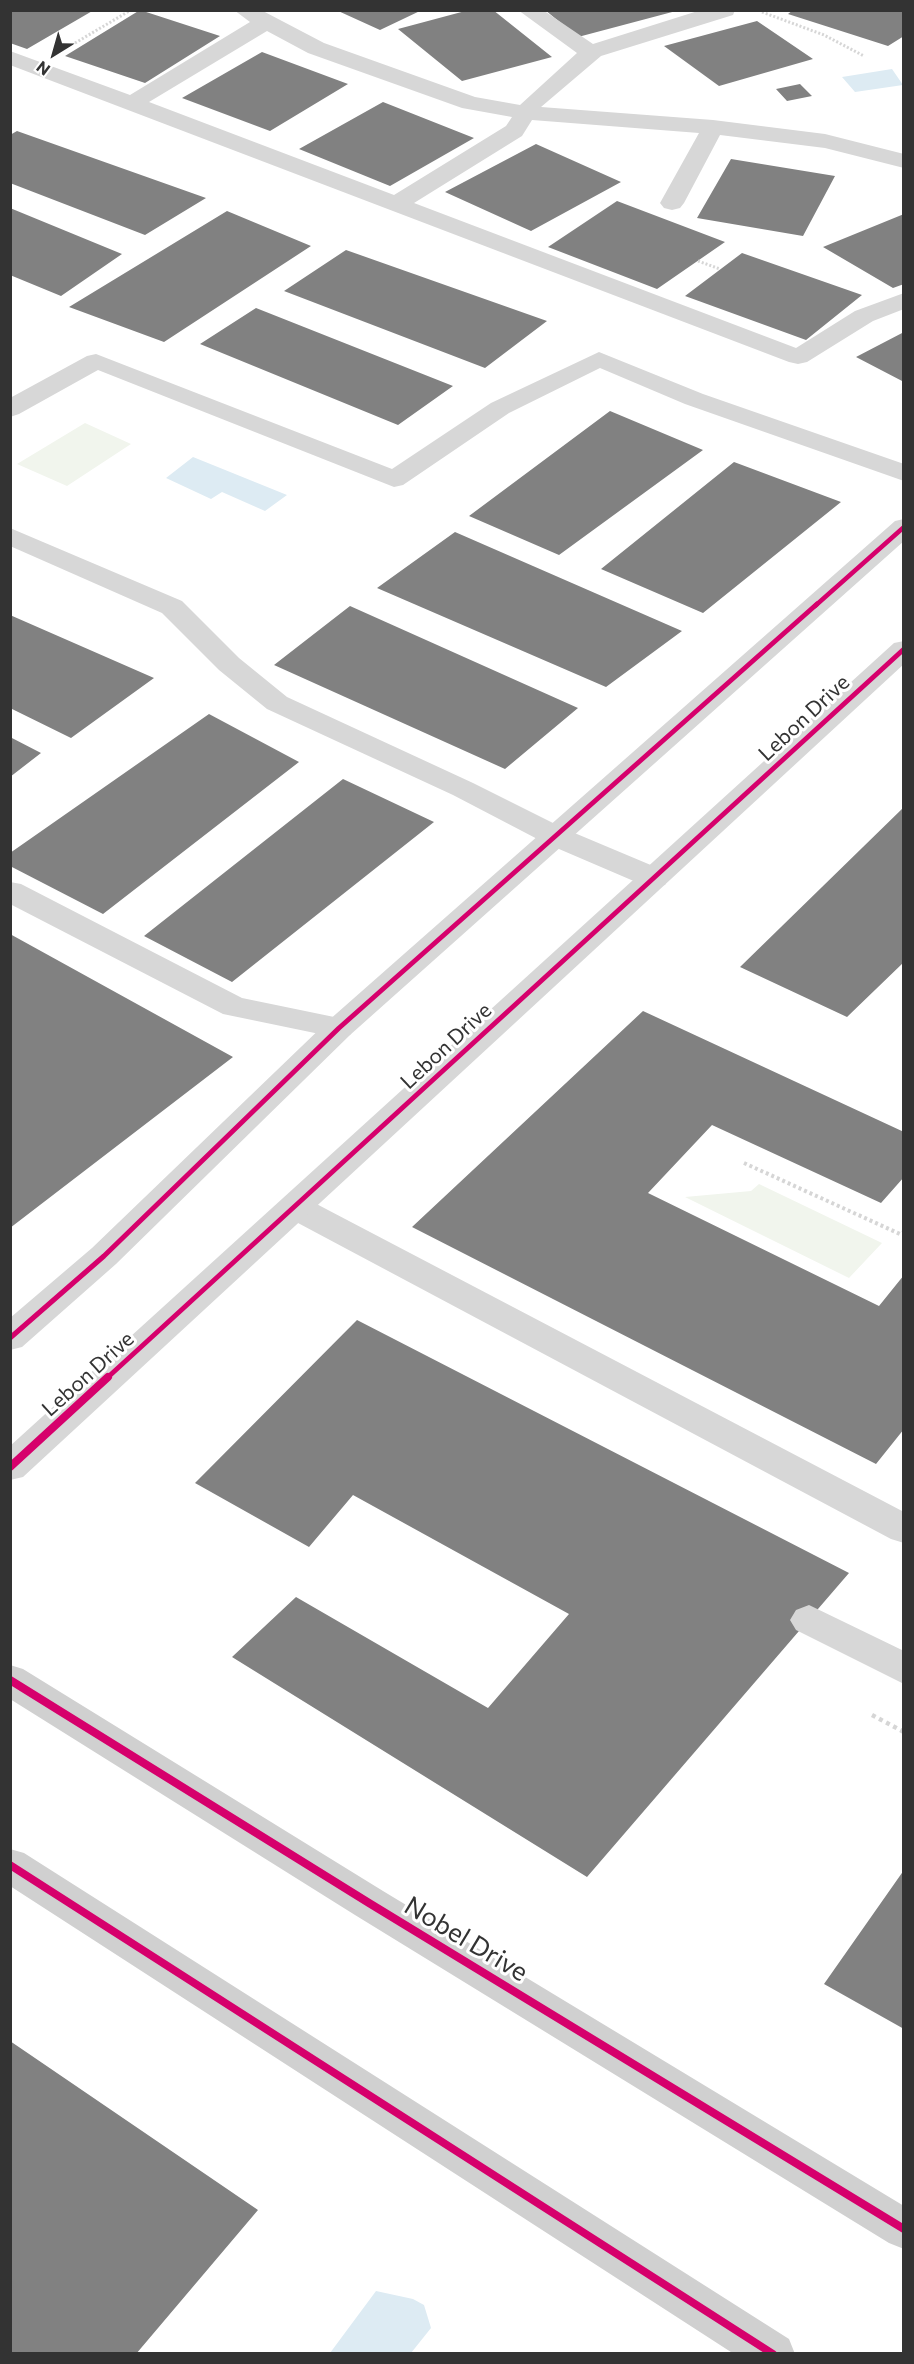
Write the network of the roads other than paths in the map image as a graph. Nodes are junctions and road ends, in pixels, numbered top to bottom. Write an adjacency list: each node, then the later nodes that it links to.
1 (244, 10): 4 (street)
2 (528, 10): 5 (street)
3 (725, 10): 5 (street)
4 (264, 23): 7 (street); 8 (street)
5 (593, 51): 8 (street)
6 (10, 57): 7 (street)
7 (134, 102): 12 (street)
8 (528, 113): 9 (street); 12 (street)
9 (713, 127): 10 (street); 11 (street)
10 (903, 161)
11 (672, 203)
12 (396, 204): 13 (street)
13 (903, 300)
14 (10, 409): 15 (street)
15 (903, 474)
16 (903, 527): 19 (street)
17 (10, 536): 19 (street)
18 (903, 649): 20 (street, Lebon Drive)
19 (555, 836): 20 (street); 22 (street)
20 (654, 878): 23 (street, Lebon Drive)
21 (10, 891): 22 (street)
22 (339, 1028): 24 (street)
23 (295, 1207): 25 (street, Lebon Drive); 26 (street)
24 (10, 1338)
25 (10, 1467)
26 (903, 1529)
27 (809, 1620): 28 (street)
28 (903, 1669)
29 (10, 1680): 31 (main road, Nobel Drive)
30 (10, 1865): 32 (main road)
31 (903, 2229)
32 (773, 2354)

